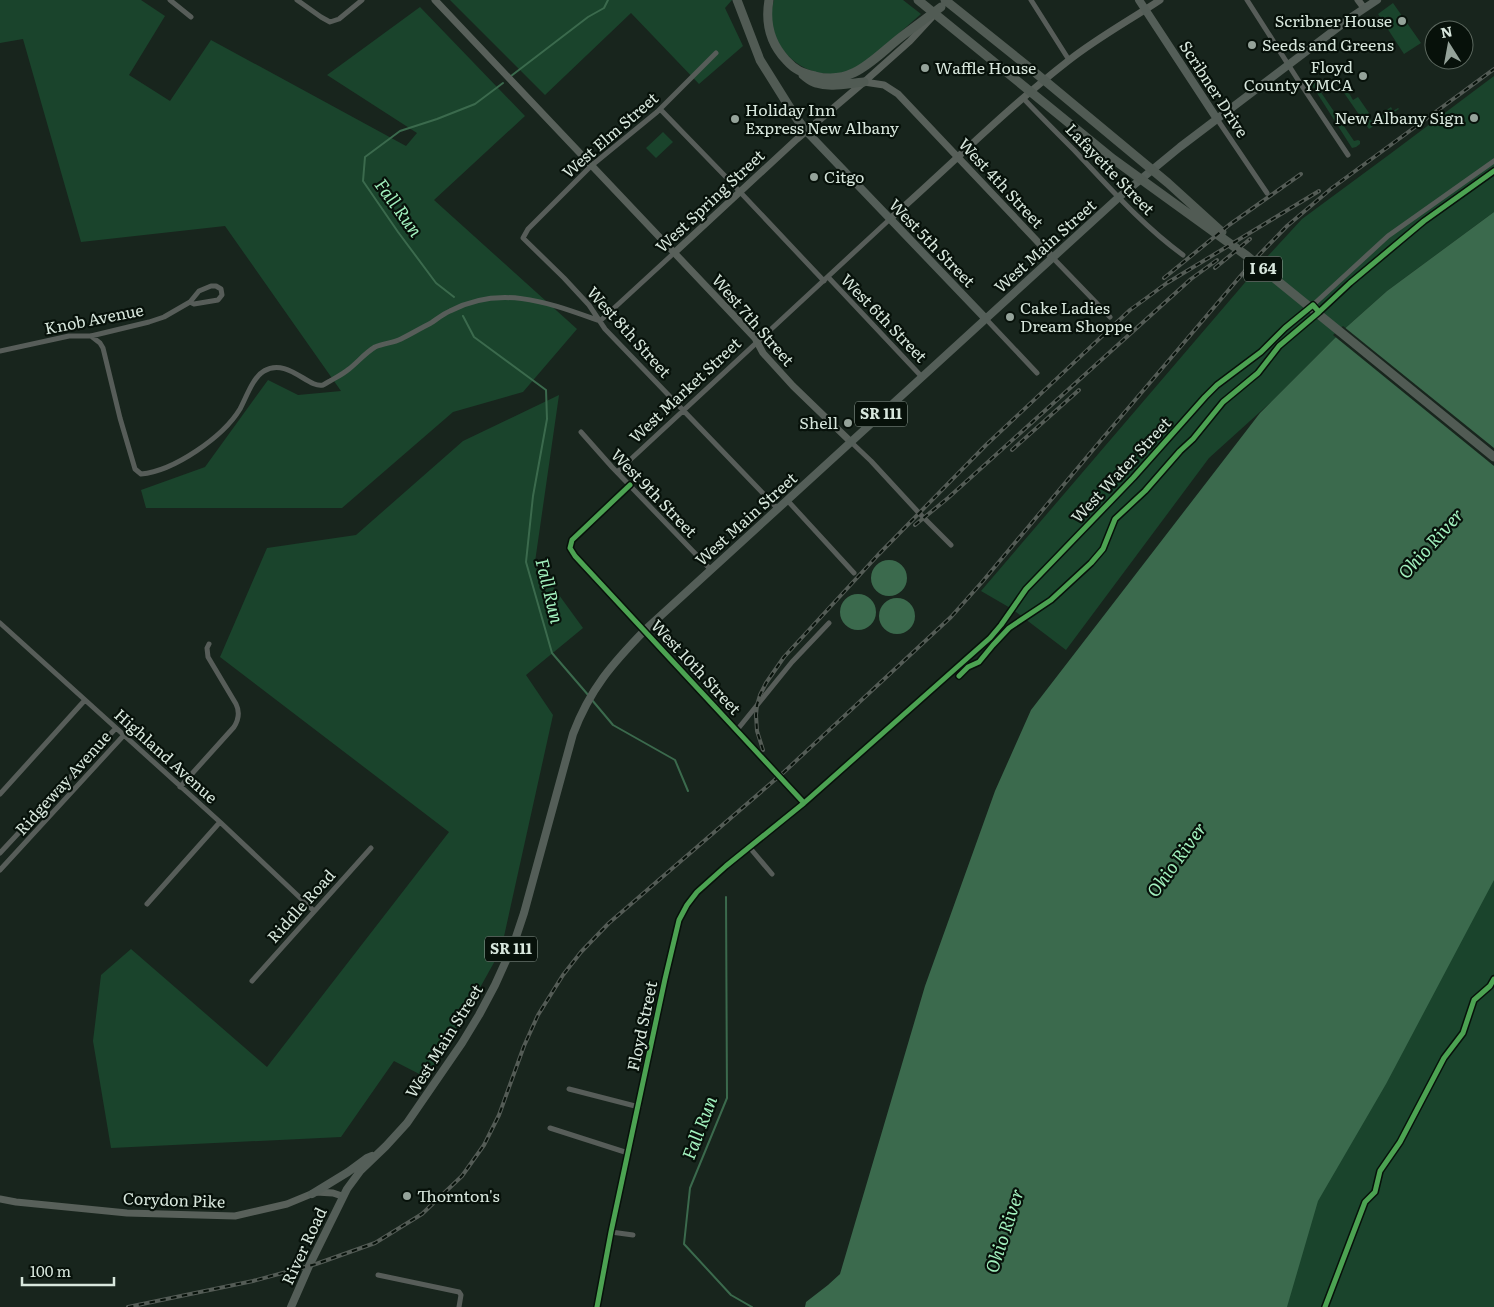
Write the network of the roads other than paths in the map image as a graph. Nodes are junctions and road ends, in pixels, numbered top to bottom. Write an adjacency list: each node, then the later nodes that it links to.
1 (170, 0): 19 (street)
2 (297, 0): 3 (street)
3 (362, 0)
4 (435, 0): 34 (street, West 7th Street)
5 (737, 0): 29 (highway)
6 (769, 0): 24 (highway)
7 (918, 0): 20 (highway, I 64)
8 (925, 0): 20 (highway)
9 (949, 0): 16 (main road, West Spring Street)
10 (1031, 0): 22 (street)
11 (1139, 0): 18 (main road, Scribner Drive)
12 (1160, 0): 18 (street, West Market Street)
13 (1247, 0): 23 (street)
14 (1358, 0): 17 (street)
15 (1377, 0): 17 (main road, West Main Street)
16 (943, 4): 24 (highway); 25 (street, West Spring Street); 56 (highway, I 64)
17 (1364, 8): 23 (main road, West Main Street / SR 111)
18 (1145, 10): 22 (street, West Market Street); 28 (main road, Scribner Drive)
19 (191, 17)
20 (951, 25): 32 (highway, I 64)
21 (716, 53): 27 (street, West Elm Street)
22 (1069, 60): 26 (street, West Market Street)
23 (1289, 65): 28 (main road, West Main Street / SR 111); 30 (street)
24 (799, 72): 25 (highway)
25 (864, 82): 29 (street, West Spring Street); 31 (street, West 4th Street)
26 (1023, 98): 31 (street, West Market Street); 37 (street, Lafayette Street)
27 (660, 109): 34 (street, West Elm Street); 35 (street, West 6th Street)
28 (1216, 120): 36 (street, Scribner Drive); 37 (main road, West Main Street / SR 111)
29 (806, 131): 35 (street, West Spring Street); 38 (main road, West 5th Street)
30 (1348, 155)
31 (958, 158): 38 (street, West Market Street); 42 (street, West 4th Street)
32 (1114, 158): 56 (highway, I 64); 56 (highway)
33 (1494, 161): 68 (street, West Water Street)
34 (591, 166): 39 (street, West Elm Street); 40 (street, West 7th Street)
35 (740, 192): 40 (street, West Spring Street); 43 (street, West 6th Street)
36 (1267, 194)
37 (1118, 198): 41 (street, Lafayette Street); 42 (main road, West Main Street / SR 111)
38 (890, 219): 43 (street, West Market Street); 46 (main road, West 5th Street)
39 (523, 238): 47 (street, West 8th Street)
40 (674, 253): 47 (street, West Spring Street); 49 (street, West 7th Street)
41 (1182, 255)
42 (1053, 258): 45 (street, West 4th Street); 46 (main road, West Main Street / SR 111)
43 (826, 279): 49 (street, West Market Street); 52 (street, West 6th Street)
44 (190, 302): 44 (street, Knob Avenue); 48 (street, Knob Avenue)
45 (1110, 317)
46 (986, 319): 51 (street, West 5th Street); 52 (main road, West Main Street / SR 111)
47 (600, 322): 48 (street); 53 (street, West 8th Street)
48 (91, 336): 50 (street, Knob Avenue)
49 (757, 343): 53 (street, West Market Street); 55 (street, West 7th Street)
50 (0, 351)
51 (1038, 374)
52 (922, 377): 55 (main road, West Main Street / SR 111)
53 (684, 411): 57 (street, West Market Street); 60 (street, West 8th Street)
54 (581, 432): 57 (street, West 9th Street)
55 (851, 442): 59 (main road, West Main Street / SR 111); 61 (street, West 7th Street)
56 (1494, 456)
57 (617, 472): 58 (street, West 9th Street)
58 (630, 485): 62 (street, West 9th Street); 66 (street, West 10th Street)
59 (787, 500): 60 (main road, West Main Street / SR 111); 63 (street)
60 (778, 509): 62 (main road, West Main Street / SR 111)
61 (951, 545)
62 (711, 570): 66 (main road, West Main Street / SR 111)
63 (854, 573)
64 (0, 623): 69 (street, Highland Avenue)
65 (830, 623): 71 (street)
66 (644, 630): 71 (street, West 10th Street); 89 (main road, West Main Street / SR 111)
67 (210, 644): 73 (street)
68 (960, 665)
69 (85, 700): 70 (street, Highland Avenue); 74 (street)
70 (116, 728): 72 (street, Highland Avenue); 79 (street, Ridgeway Avenue)
71 (737, 730): 75 (street, West 10th Street)
72 (124, 735): 73 (street, Highland Avenue); 80 (street, Ridgeway Avenue)
73 (180, 787): 76 (street, Highland Avenue)
74 (0, 794)
75 (804, 803): 78 (street, Floyd Street)
76 (220, 822): 82 (street); 83 (street, Highland Avenue)
77 (371, 848): 83 (street, Riddle Road)
78 (750, 848): 81 (street); 86 (street, Floyd Street)
79 (0, 853)
80 (0, 870)
81 (772, 874)
82 (146, 904)
83 (313, 910): 84 (street, Riddle Road)
84 (252, 981)
85 (569, 1089): 86 (street)
86 (638, 1107): 88 (street, Floyd Street)
87 (550, 1128): 88 (street)
88 (628, 1152): 93 (street, Floyd Street)
89 (378, 1153): 90 (main road); 91 (main road, West Main Street / SR 111)
90 (312, 1194): 91 (street, Corydon Pike); 92 (street, Corydon Pike)
91 (342, 1196): 96 (main road, River Road / SR 111)
92 (0, 1199)
93 (611, 1232): 94 (street); 98 (street, Floyd Street)
94 (633, 1235)
95 (378, 1275): 97 (street)
96 (291, 1307)
97 (459, 1307)
98 (597, 1307)

